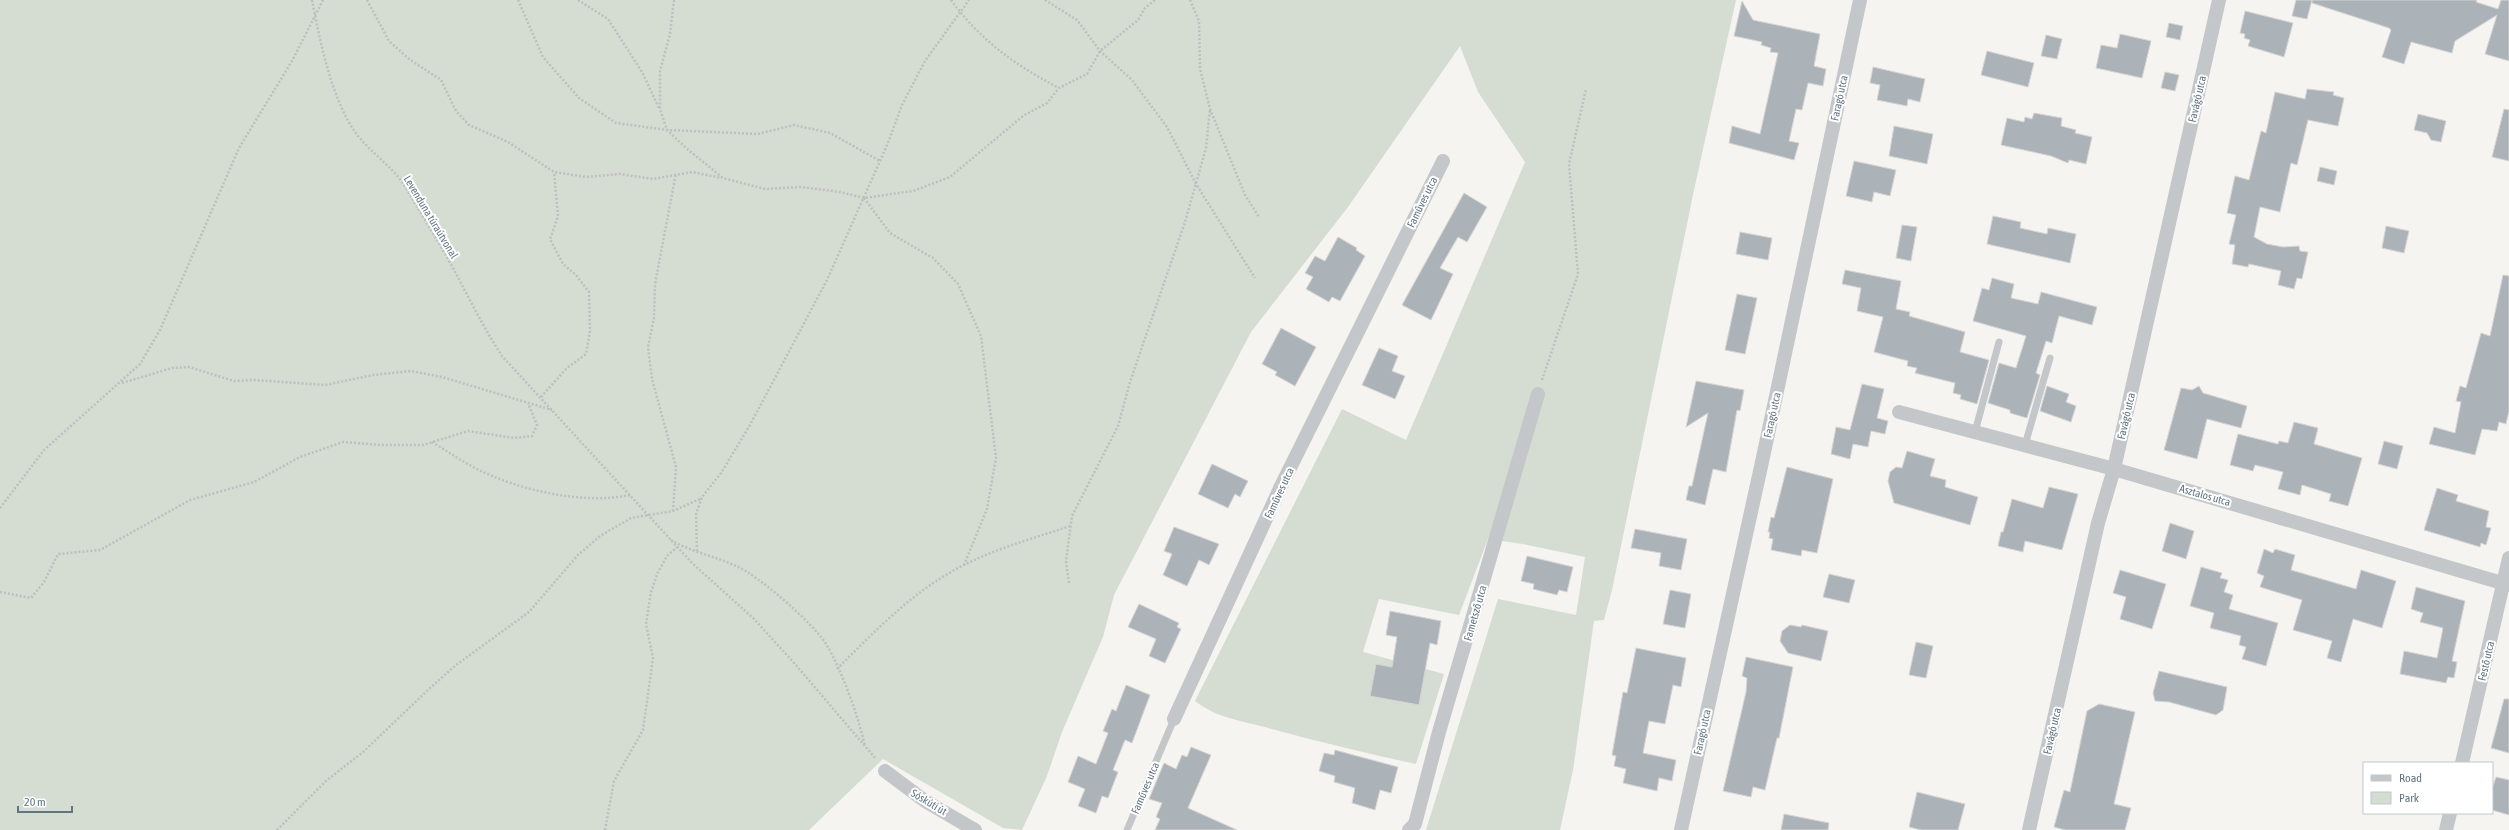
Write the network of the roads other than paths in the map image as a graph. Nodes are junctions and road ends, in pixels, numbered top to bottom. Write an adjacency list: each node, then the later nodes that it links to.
1 (1860, 0): 20 (street, Faragó utca)
2 (2219, 0): 10 (street, Favágó utca)
3 (1443, 161): 13 (street, Faműves utca)
4 (1999, 342): 8 (lane)
5 (2050, 358): 9 (lane)
6 (1538, 394): 19 (street, Fametsző utca)
7 (1899, 412): 8 (street, Asztalos utca)
8 (1976, 432): 9 (street, Asztalos utca)
9 (2025, 445): 10 (street, Asztalos utca)
10 (2114, 468): 12 (street, Asztalos utca); 21 (street, Favágó utca)
11 (2509, 558): 12 (street, Festő utca)
12 (2506, 584): 14 (street, Festő utca)
13 (1174, 719): 18 (lane, Faműves utca)
14 (2462, 762)
15 (885, 771): 17 (street, Sóskúti út)
16 (2450, 814): 22 (street)
17 (975, 830)
18 (1127, 830)
19 (1409, 830)
20 (1681, 830)
21 (2029, 830)
22 (2446, 830)

